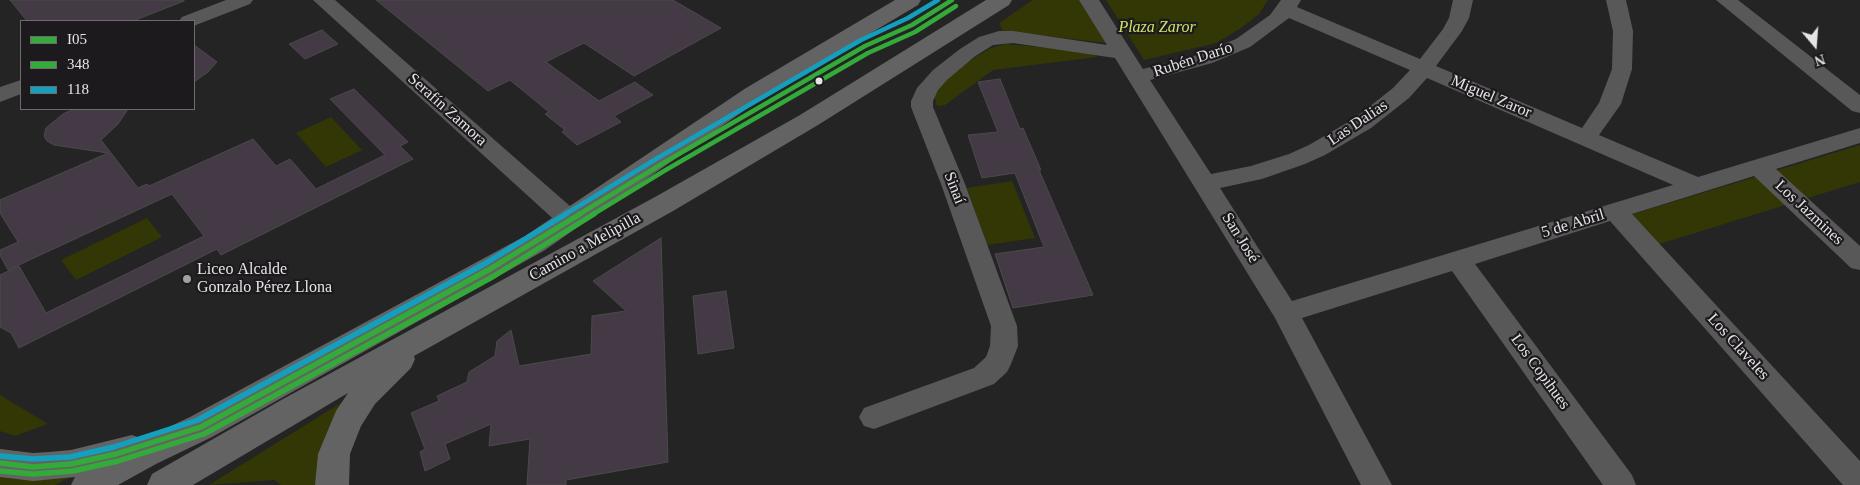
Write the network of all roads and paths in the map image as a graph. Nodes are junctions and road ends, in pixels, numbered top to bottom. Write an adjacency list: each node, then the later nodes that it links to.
1 (243, 0): 10 (street)
2 (323, 0): 23 (street, Serafín Zamora)
3 (910, 0): 23 (main road, Camino a Melipilla)
4 (1001, 0): 27 (main road, Camino a Melipilla)
5 (1089, 0): 11 (street, San José)
6 (1463, 0): 12 (street, Las Dalias)
7 (1616, 0): 18 (street)
8 (1726, 0): 16 (street)
9 (1288, 4): 12 (street, Miguel Zaror); 13 (street, Rubén Darío)
10 (192, 20)
11 (1122, 53): 13 (street, San José); 28 (street, Sinaí)
12 (1424, 68): 18 (street, Miguel Zaror); 20 (street, Las Dalias)
13 (1138, 77): 20 (street, San José)
14 (20, 87): 15 (street)
15 (0, 95)
16 (1860, 106)
17 (1860, 134): 19 (street, 5 de Abril)
18 (1586, 138): 21 (street, Miguel Zaror)
19 (1758, 166): 21 (street, 5 de Abril); 25 (street, Los Jazmines)
20 (1206, 183): 26 (street, San José)
21 (1697, 186): 22 (street, 5 de Abril)
22 (1615, 211): 24 (street, 5 de Abril); 31 (street, Los Claveles)
23 (570, 220): 29 (main road, Camino a Melipilla)
24 (1458, 260): 26 (street, 5 de Abril); 36 (street, Los Copihues)
25 (1860, 261)
26 (1286, 313): 35 (street, San José)
27 (432, 331): 33 (main road, Camino a Melipilla); 34 (main road)
28 (874, 416)
29 (200, 427): 30 (main road); 32 (main road, Camino a Melipilla)
30 (0, 463)
31 (1860, 482)
32 (88, 485)
33 (164, 485)
34 (332, 485)
35 (1377, 485)
36 (1622, 485)

